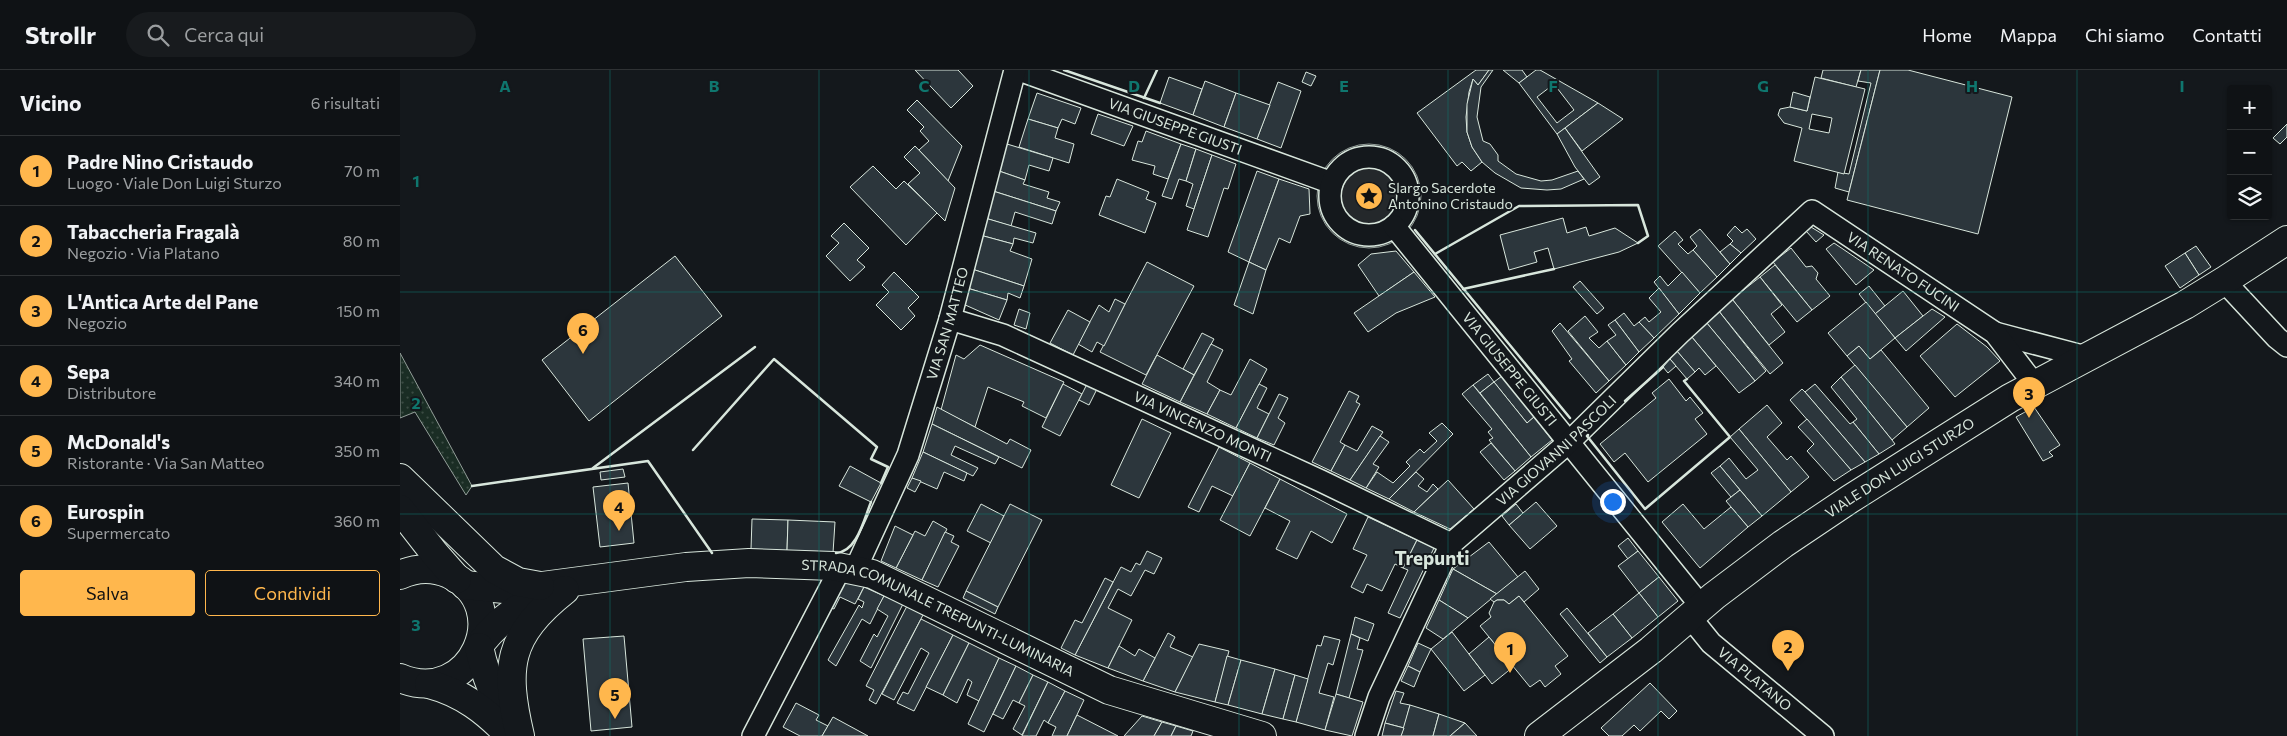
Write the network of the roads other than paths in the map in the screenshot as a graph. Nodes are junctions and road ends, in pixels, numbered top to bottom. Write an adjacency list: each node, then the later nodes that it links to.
1 (1017, 70): 2 (street, VIA GIUSEPPE GIUSTI); 7 (street, VIA SAN MATTEO)
2 (1332, 183): 4 (street); 4 (street)
3 (1812, 211): 8 (street, VIA RENATO FUCINI); 12 (street, VIA GIOVANNI PASCOLI)
4 (1394, 226): 12 (street, VIA GIUSEPPE GIUSTI)
5 (2287, 240): 6 (main road, VIALE DON LUIGI STURZO)
6 (2224, 282): 9 (street); 10 (main road, VIALE DON LUIGI STURZO)
7 (950, 319): 15 (street, VIA VINCENZO MONTI); 16 (street, VIA SAN MATTEO)
8 (1995, 333): 10 (street, VIA RENATO FUCINI); 11 (street, VIA RENATO FUCINI)
9 (2287, 346)
10 (2086, 357): 11 (main road, VIALE DON LUIGI STURZO)
11 (2034, 384): 20 (main road, VIALE DON LUIGI STURZO)
12 (1568, 442): 15 (street, VIA GIOVANNI PASCOLI); 20 (street, VIA GIUSEPPE GIUSTI)
13 (400, 478): 19 (main road)
14 (400, 510): 18 (main road)
15 (1451, 544): 28 (street, VIA GIOVANNI PASCOLI)
16 (848, 568): 19 (main road, STRADA COMUNALE TREPUNTI-LUMINARIA); 26 (street, VIA SAN MATTEO); 27 (main road, STRADA COMUNALE TREPUNTI-LUMINARIA)
17 (400, 575): 18 (main road)
18 (461, 582): 19 (main road); 21 (main road)
19 (552, 588): 21 (main road); 25 (main road)
20 (1695, 612): 29 (main road, VIALE DON LUIGI STURZO); 30 (street, VIA PLATANO)
21 (479, 646): 23 (main road); 25 (main road)
22 (400, 678): 23 (main road)
23 (429, 684): 24 (main road)
24 (510, 736)
25 (519, 736)
26 (753, 736)
27 (1262, 736)
28 (1366, 736)
29 (1539, 736)
30 (1823, 736)

